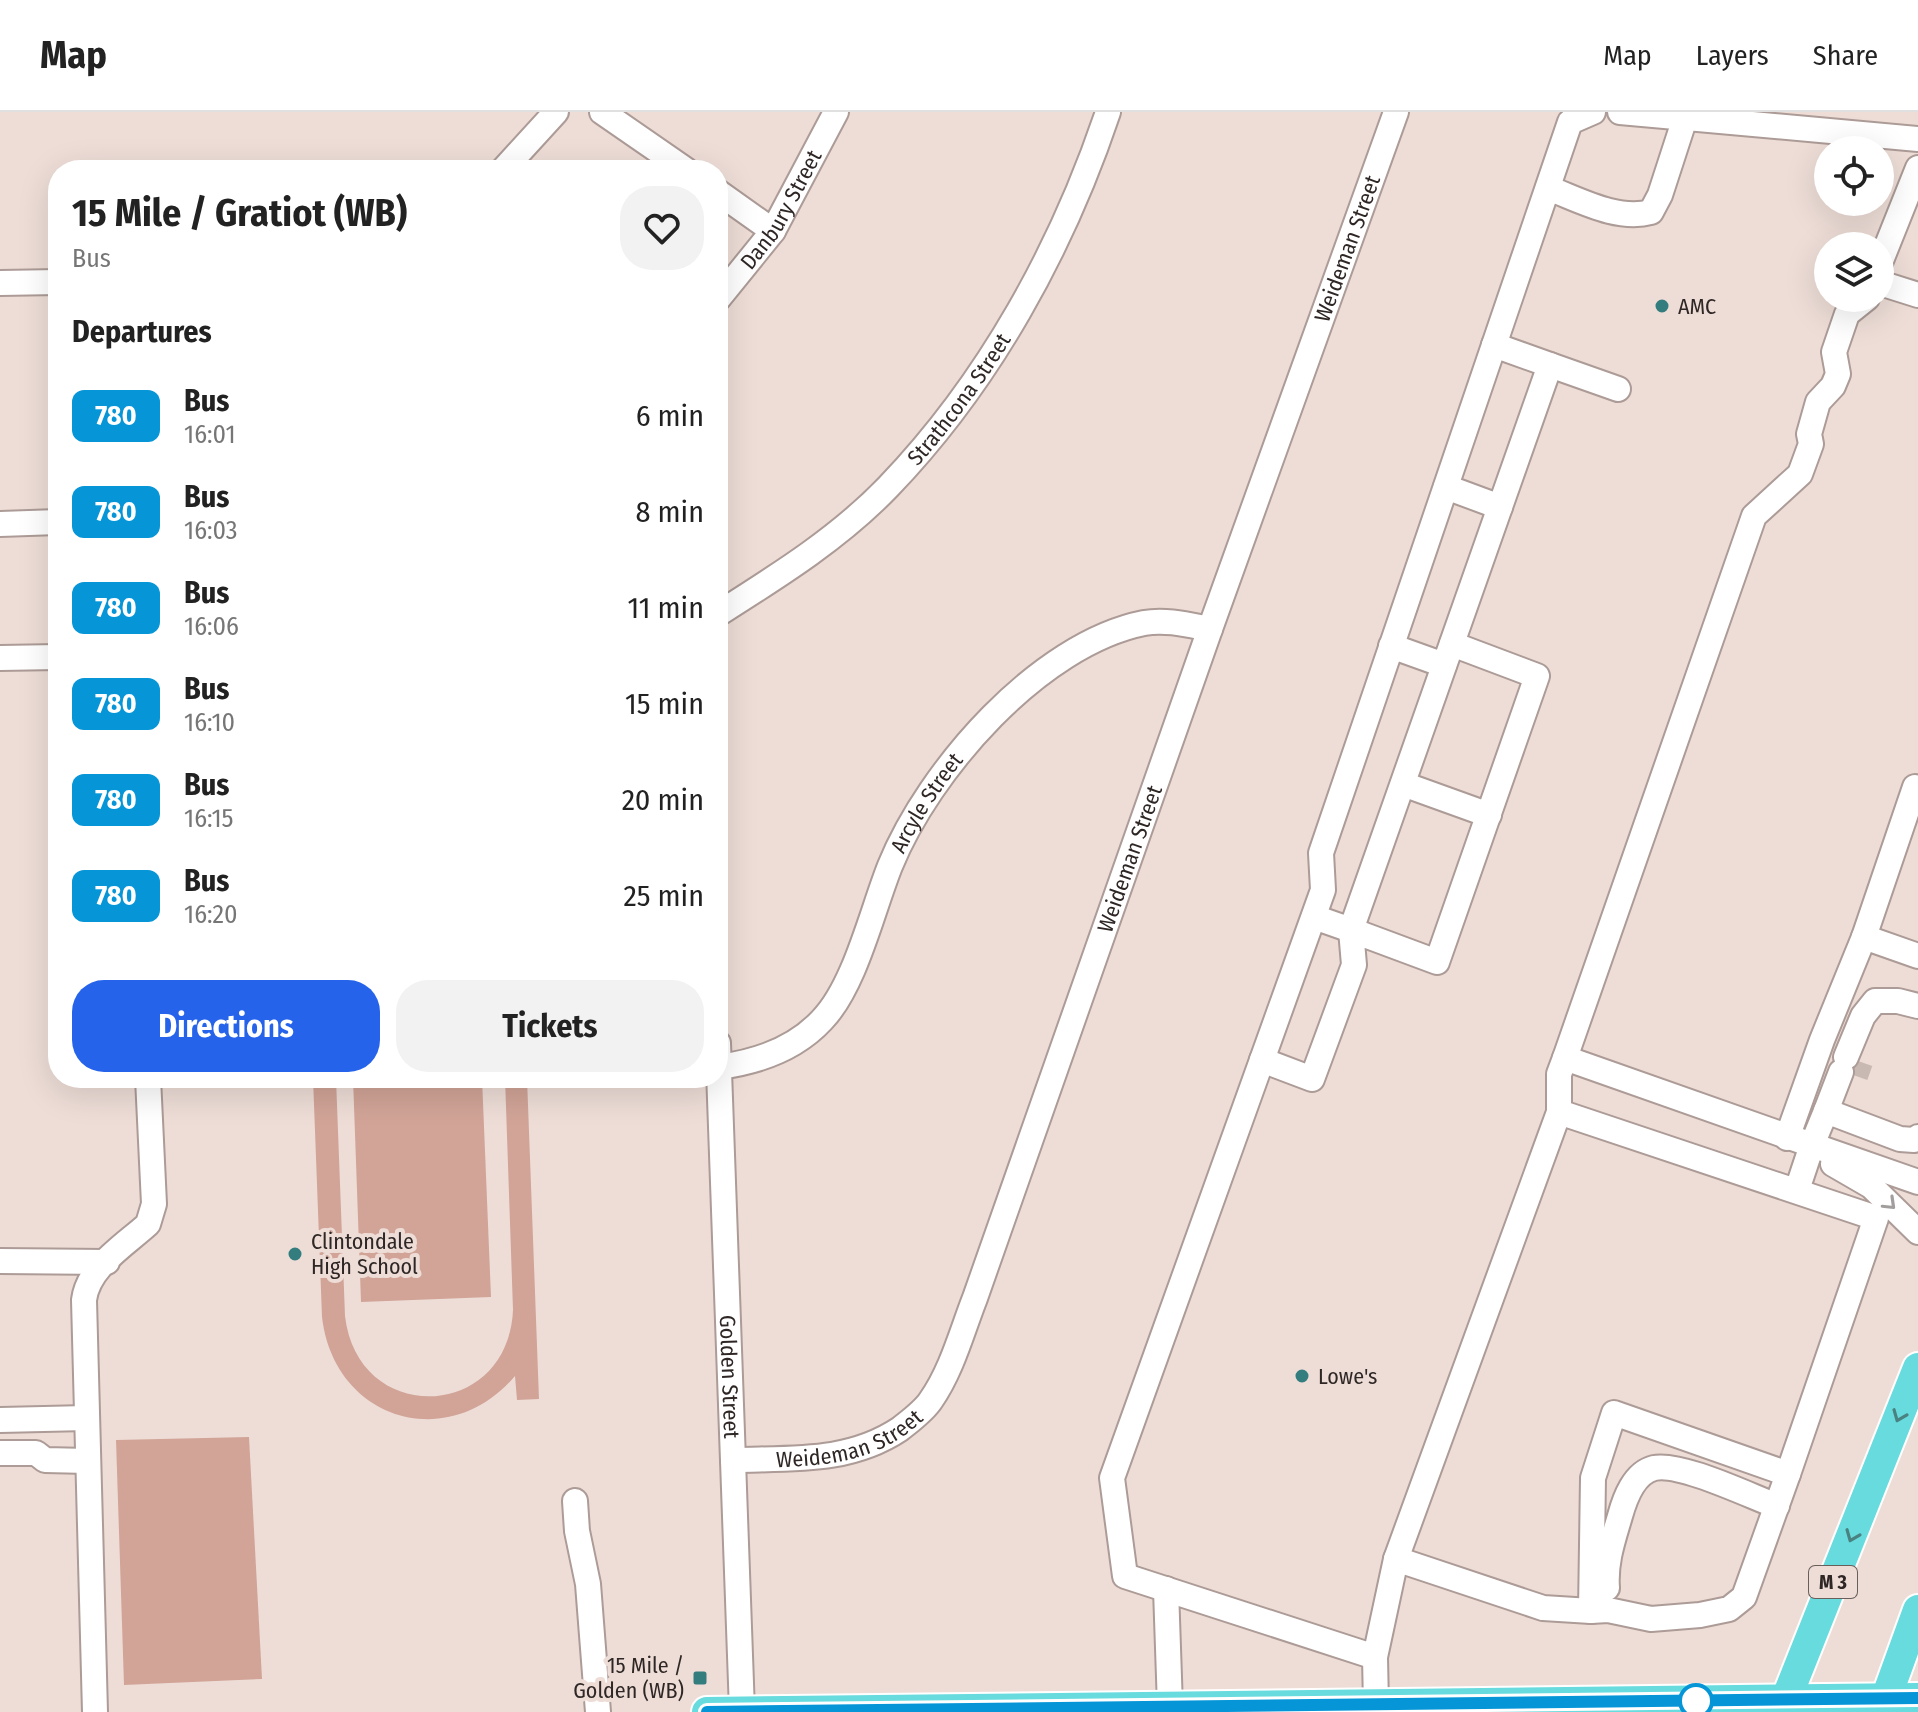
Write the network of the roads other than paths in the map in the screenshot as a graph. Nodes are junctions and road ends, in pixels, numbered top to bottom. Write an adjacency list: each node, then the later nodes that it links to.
1 (556, 112): 10 (street)
2 (602, 112): 11 (street)
3 (836, 112): 15 (street, Danbury Street)
4 (1108, 112): 30 (street, Strathcona Street)
5 (1396, 112): 31 (street, Weideman Street)
6 (1593, 112): 13 (street)
7 (1620, 112): 8 (street)
8 (1685, 118): 9 (street); 13 (street)
9 (1918, 139)
10 (512, 160)
11 (672, 160)
12 (1918, 168): 16 (street)
13 (1548, 188): 23 (street)
14 (728, 199): 15 (street)
15 (773, 231): 19 (street, Danbury Street)
16 (1892, 232)
17 (48, 282): 18 (street)
18 (0, 283)
19 (728, 287)
20 (1894, 287): 21 (street)
21 (1918, 295)
22 (1850, 312): 46 (street)
23 (1494, 345): 24 (street); 26 (street)
24 (1550, 365): 25 (street); 27 (street)
25 (1618, 389)
26 (1446, 487): 27 (street); 32 (street)
27 (1500, 507): 33 (street)
28 (48, 522): 29 (street)
29 (0, 524)
30 (728, 608)
31 (1210, 629): 48 (street, Arcyle Street); 66 (street, Weideman Street)
32 (1391, 646): 33 (street); 39 (street)
33 (1448, 654): 36 (street); 38 (street)
34 (48, 657): 35 (street)
35 (0, 658)
36 (1403, 784): 38 (street); 40 (street)
37 (1918, 788): 41 (street)
38 (1489, 815): 40 (street)
39 (1314, 917): 40 (street); 47 (street)
40 (1351, 930): 47 (street)
41 (1864, 937): 42 (street); 43 (street)
42 (1918, 956)
43 (1843, 988): 44 (street); 54 (street)
44 (1875, 1001): 45 (street); 51 (street)
45 (1918, 1006)
46 (1565, 1058): 52 (street); 54 (street)
47 (1262, 1060): 73 (street)
48 (728, 1065)
49 (148, 1088): 60 (street)
50 (720, 1088): 66 (street, Golden Street)
51 (1826, 1111): 53 (street); 55 (street)
52 (1559, 1112): 57 (street); 72 (street)
53 (1918, 1137)
54 (1787, 1138): 55 (street)
55 (1810, 1151): 56 (street); 57 (street); 58 (street, one-way to 58)
56 (1918, 1182)
57 (1797, 1190): 69 (street)
58 (1918, 1232)
59 (0, 1261): 60 (street)
60 (107, 1262): 62 (street)
61 (1918, 1368): 79 (main road, M 3, one-way to 79)
62 (87, 1418): 63 (street); 67 (street)
63 (0, 1420)
64 (0, 1453): 65 (street)
65 (45, 1460): 67 (street); 68 (street)
66 (733, 1460): 86 (street, Golden Street)
67 (88, 1461): 87 (street)
68 (0, 1469)
69 (1788, 1474): 71 (street); 74 (street)
70 (575, 1501): 88 (street)
71 (1777, 1506): 74 (street); 74 (street)
72 (1396, 1559): 74 (street); 76 (street)
73 (1166, 1589): 76 (street); 81 (street)
74 (1600, 1610)
75 (1918, 1610): 80 (main road)
76 (1375, 1657): 78 (street)
77 (1918, 1698): 80 (main road)
78 (1376, 1705): 83 (main road); 84 (main road)
79 (1784, 1706): 80 (main road); 82 (main road)
80 (1883, 1706)
81 (1170, 1707): 84 (main road); 85 (main road)
82 (1647, 1707): 83 (main road)
83 (1538, 1708)
84 (1232, 1709)
85 (1071, 1710): 86 (main road)
86 (742, 1711): 89 (main road)
87 (95, 1712)
88 (598, 1712)
89 (707, 1712)

